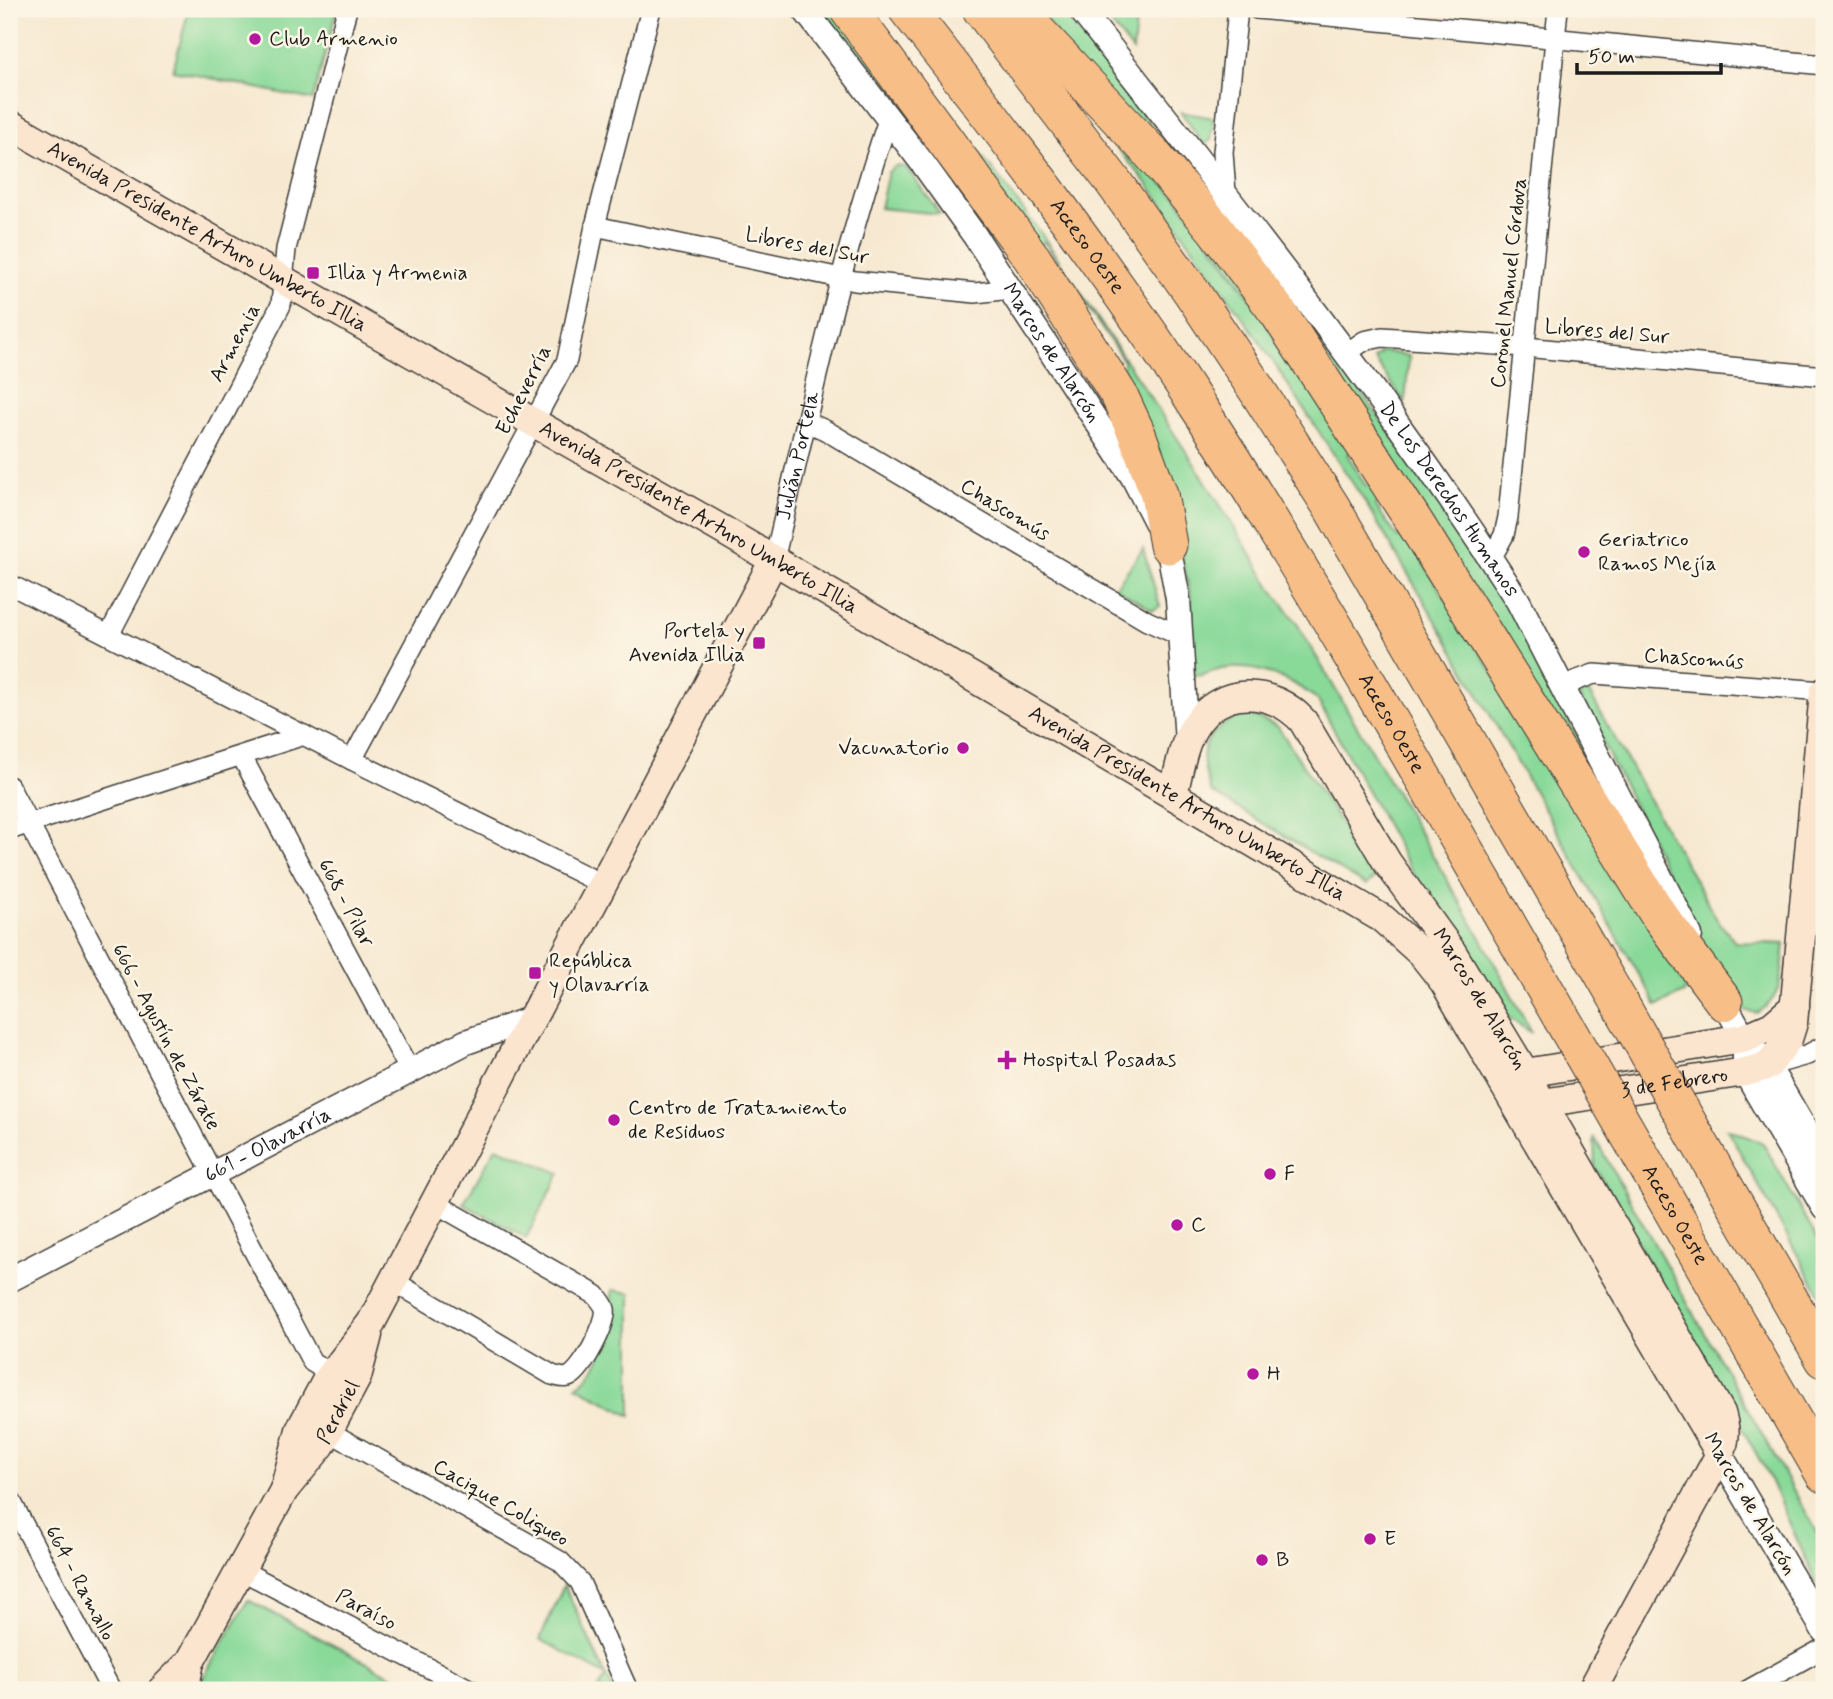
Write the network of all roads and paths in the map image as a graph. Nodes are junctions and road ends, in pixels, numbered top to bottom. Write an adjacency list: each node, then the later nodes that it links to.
1 (347, 9): 20 (street, Armenia)
2 (651, 9): 18 (street, Echeverría)
3 (804, 9): 15 (street, Marcos de Alarcón)
4 (848, 9): 27 (highway)
5 (907, 9): 65 (highway, Acceso Oeste, bridge)
6 (981, 9): 61 (highway, bridge)
7 (1016, 9): 45 (highway)
8 (1080, 9): 17 (street, De Los Derechos Humanos)
9 (1238, 9): 17 (street)
10 (1257, 9): 12 (street)
11 (1558, 9): 13 (street, Coronel Manuel Córdova)
12 (1404, 16): 13 (street)
13 (1555, 37): 14 (street); 22 (street, Coronel Manuel Córdova)
14 (1824, 65)
15 (888, 120): 19 (street, Julián Portela); 21 (street, Marcos de Alarcón)
16 (9, 124): 20 (main road, Avenida Presidente Arturo Umberto Illia)
17 (1226, 193): 23 (street, De Los Derechos Humanos)
18 (595, 226): 19 (street, Libres del Sur); 26 (street, Echeverría)
19 (842, 279): 21 (street, Libres del Sur); 25 (street, Julián Portela)
20 (284, 282): 26 (main road, Avenida Presidente Arturo Umberto Illia); 31 (street, Armenia)
21 (1011, 289): 27 (street, Marcos de Alarcón)
22 (1525, 347): 23 (street, Libres del Sur); 24 (street, Libres del Sur); 28 (street, Coronel Manuel Córdova)
23 (1348, 352): 28 (street, De Los Derechos Humanos)
24 (1824, 376)
25 (807, 422): 29 (street, Julián Portela); 32 (street, Chascomús)
26 (533, 424): 29 (main road, Avenida Presidente Arturo Umberto Illia); 38 (street, Echeverría)
27 (1168, 545): 32 (street, Marcos de Alarcón)
28 (1492, 559): 33 (street, De Los Derechos Humanos)
29 (774, 560): 40 (main road, Avenida Presidente Arturo Umberto Illia); 43 (main road, Julián Portela)
30 (9, 584): 31 (street)
31 (109, 635): 35 (street)
32 (1181, 636): 36 (street, Marcos de Alarcón)
33 (1565, 689): 34 (street, Chascomús); 45 (street, De Los Derechos Humanos)
34 (1824, 692): 46 (main road)
35 (303, 735): 37 (street); 38 (street)
36 (1187, 743): 40 (main road, Marcos de Alarcón); 52 (main road, Marcos de Alarcón)
37 (242, 757): 41 (street); 51 (street, 668 - Pilar)
38 (352, 760): 43 (street)
39 (9, 786): 41 (street, 666 - Agustín de Zárate)
40 (1173, 794): 44 (main road, Avenida Presidente Arturo Umberto Illia)
41 (29, 824): 42 (street); 55 (street, 666 - Agustín de Zárate)
42 (9, 831)
43 (604, 885): 47 (main road, Julián Portela)
44 (1383, 919): 52 (main road, Marcos de Alarcón)
45 (1724, 1002): 48 (street, De Los Derechos Humanos)
46 (1795, 1006): 48 (main road, 3 de Febrero); 50 (main road)
47 (533, 1018): 51 (street, 661 - Olavarría); 56 (main road, Julián Portela)
48 (1744, 1038): 50 (street, De Los Derechos Humanos); 52 (main road, 3 de Febrero)
49 (1824, 1046): 50 (street)
50 (1757, 1069): 53 (main road, 3 de Febrero); 54 (street, De Los Derechos Humanos); 57 (street, De Los Derechos Humanos)
51 (410, 1071): 55 (street, 661 - Olavarría)
52 (1515, 1087): 53 (main road, Marcos de Alarcón); 64 (main road, Marcos de Alarcón)
53 (1542, 1103): 64 (main road, Marcos de Alarcón)
54 (1824, 1162)
55 (213, 1175): 58 (street, 661 - Olavarría); 62 (street, 666 - Agustín de Zárate)
56 (435, 1203): 59 (main road, Julián Portela); 59 (street)
57 (1824, 1208)
58 (9, 1280)
59 (393, 1281): 60 (main road, Julián Portela)
60 (371, 1323): 62 (main road); 63 (main road, Perdriel)
61 (1824, 1359)
62 (332, 1374): 66 (main road)
63 (328, 1431): 66 (main road, Perdriel); 76 (street, Cacique Coliqueo)
64 (1720, 1454): 69 (street, Marcos de Alarcón); 77 (main road)
65 (1824, 1474)
66 (284, 1490): 68 (main road)
67 (9, 1497): 72 (street, 664 - Ramallo)
68 (241, 1570): 71 (main road); 75 (street, Paraíso)
69 (1824, 1631)
70 (1824, 1648): 78 (street)
71 (190, 1662): 73 (main road); 74 (main road)
72 (111, 1690)
73 (162, 1690)
74 (184, 1690)
75 (471, 1690)
76 (628, 1690)
77 (1592, 1690)
78 (1748, 1690)

